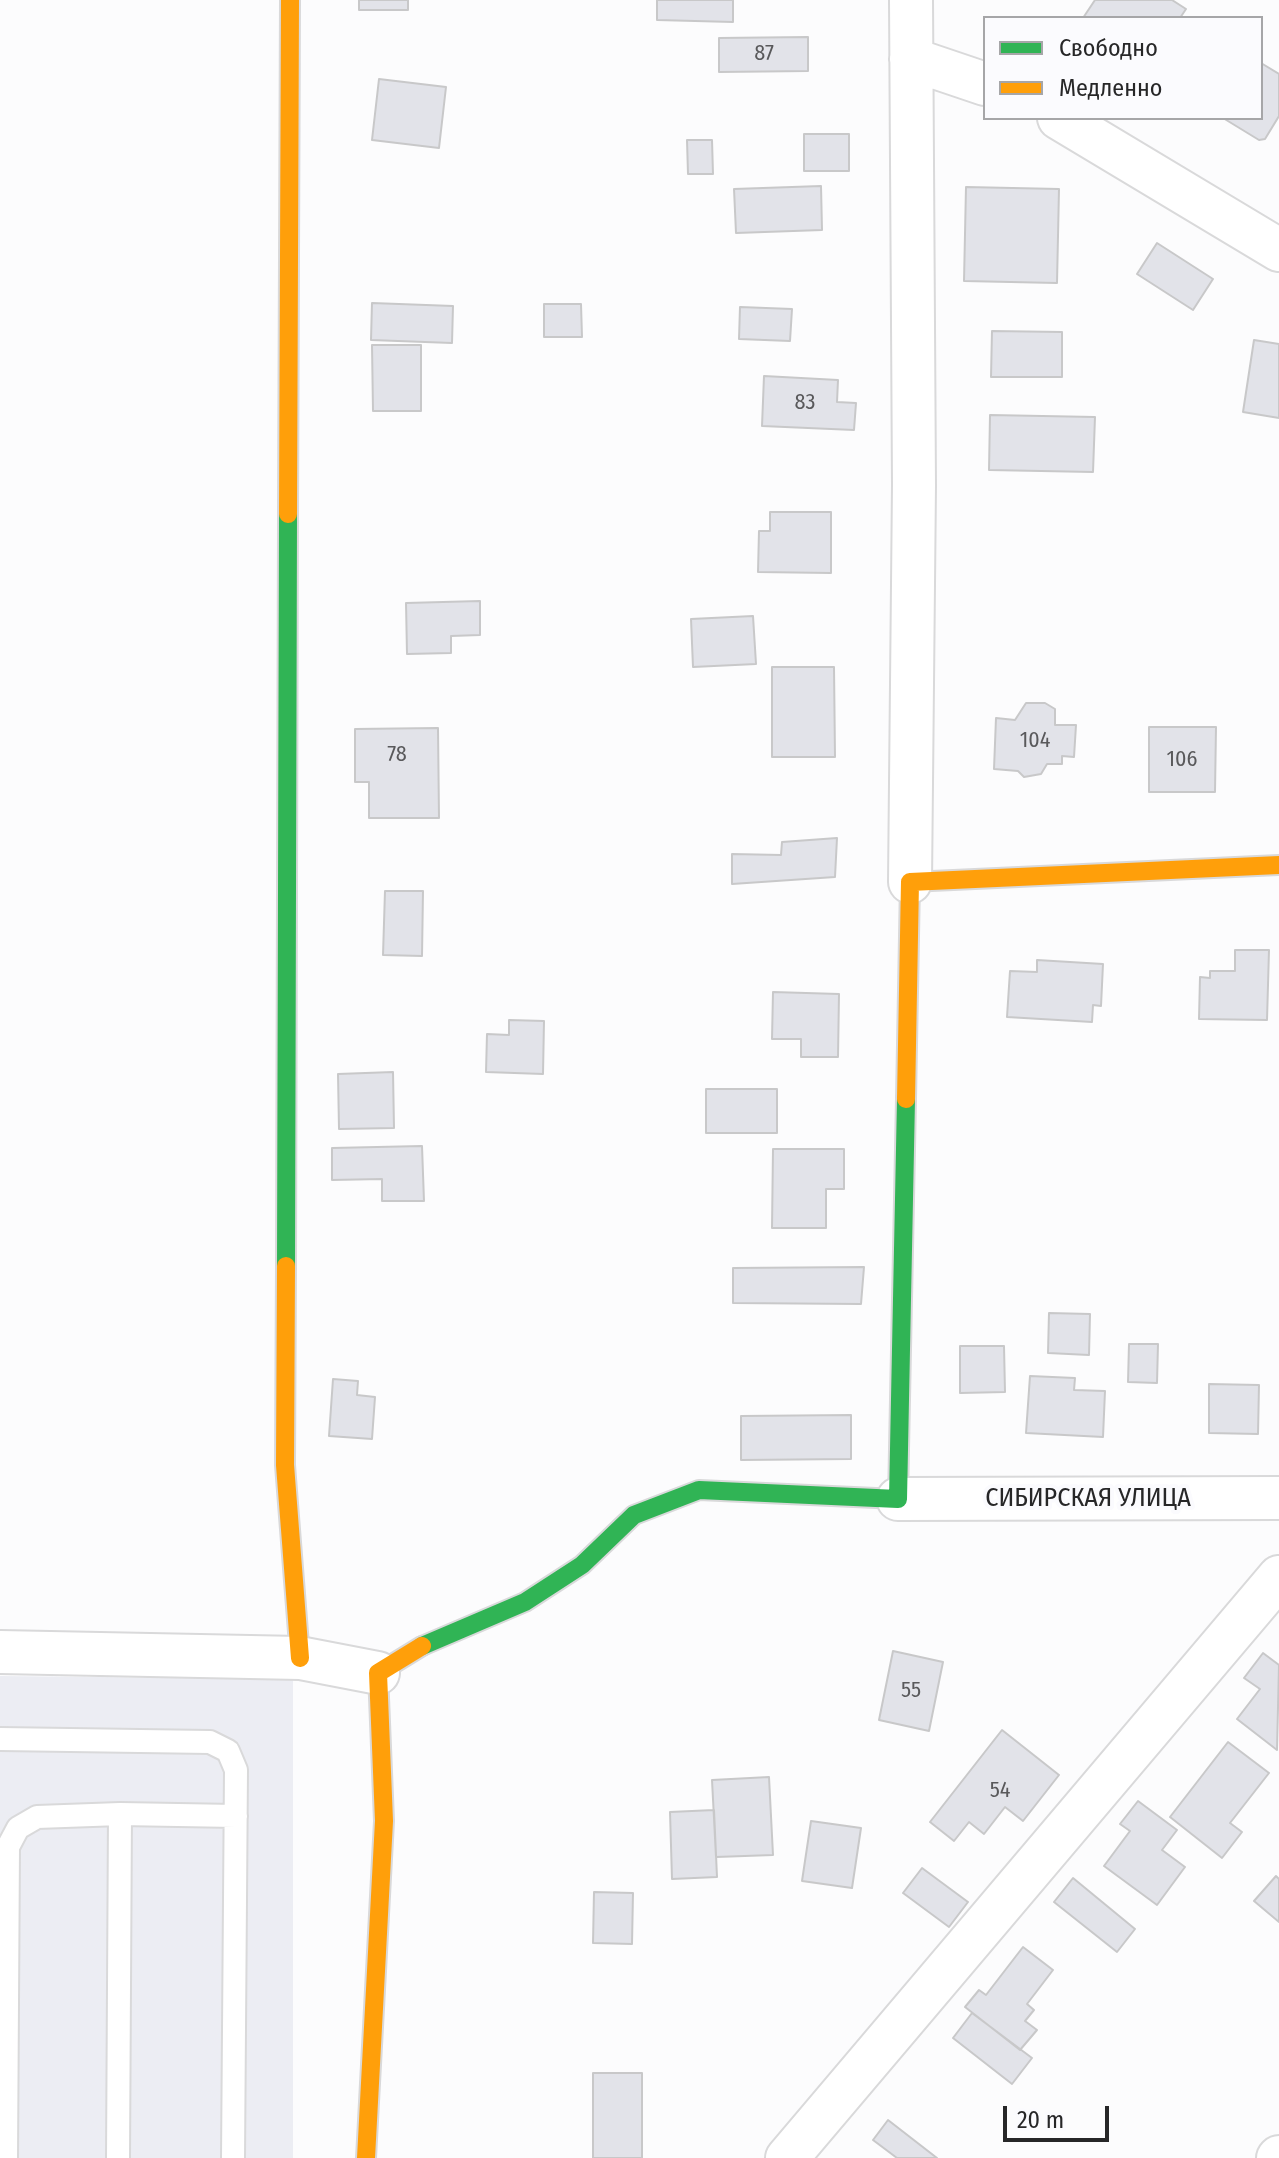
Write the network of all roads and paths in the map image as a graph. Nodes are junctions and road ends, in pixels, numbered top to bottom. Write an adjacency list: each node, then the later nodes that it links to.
1 (290, 0): 13 (street)
2 (911, 0): 3 (street)
3 (911, 59): 4 (street); 8 (street)
4 (983, 83)
5 (1062, 120): 6 (street)
6 (1279, 250)
7 (1279, 865): 8 (street)
8 (910, 882): 10 (street)
9 (1279, 1498): 10 (street, СИБИРСКАЯ УЛИЦА)
10 (898, 1499): 14 (street)
11 (1279, 1577): 25 (street)
12 (0, 1652): 13 (street)
13 (300, 1658): 14 (street)
14 (378, 1673): 24 (street)
15 (0, 1739): 17 (lane)
16 (120, 1814): 17 (lane); 18 (lane); 22 (lane)
17 (236, 1816): 23 (lane)
18 (4, 1847): 19 (lane)
19 (4, 1947): 20 (lane)
20 (3, 2051): 21 (lane)
21 (6, 2158)
22 (118, 2158)
23 (233, 2158)
24 (366, 2158)
25 (787, 2158)

